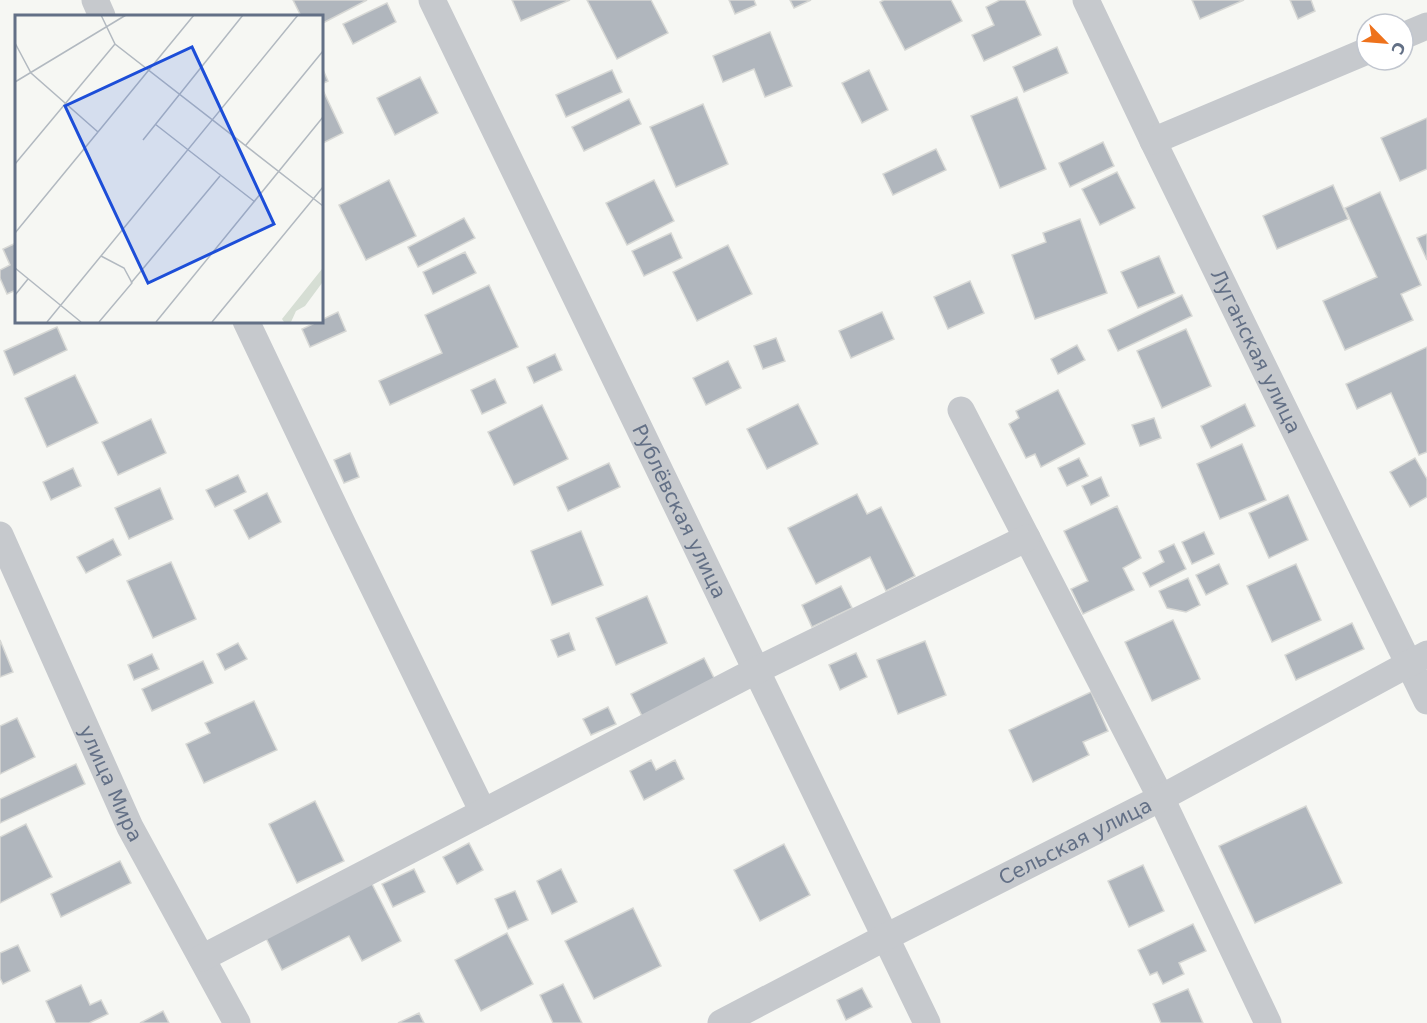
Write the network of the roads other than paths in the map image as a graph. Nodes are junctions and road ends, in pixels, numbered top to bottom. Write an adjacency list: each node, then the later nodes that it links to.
1 (95, 0): 4 (street)
2 (432, 0): 12 (street, Рублёвская улица)
3 (1086, 0): 6 (street, Луганская улица)
4 (102, 15)
5 (1355, 56): 6 (street)
6 (1153, 141): 11 (street, Луганская улица)
7 (246, 322): 15 (street)
8 (961, 410): 10 (street)
9 (0, 535): 17 (street, улица Мира)
10 (1027, 538): 12 (street); 14 (street)
11 (1418, 659): 13 (street, Луганская улица); 14 (street, Сельская улица)
12 (757, 670): 15 (street); 16 (street, Рублёвская улица)
13 (1427, 701)
14 (1161, 798): 16 (street, Сельская улица); 21 (street)
15 (483, 812): 17 (street)
16 (886, 937): 19 (street, Сельская улица); 20 (street, Рублёвская улица)
17 (202, 958): 18 (street, улица Мира)
18 (237, 1023)
19 (721, 1023)
20 (927, 1023)
21 (1268, 1023)

